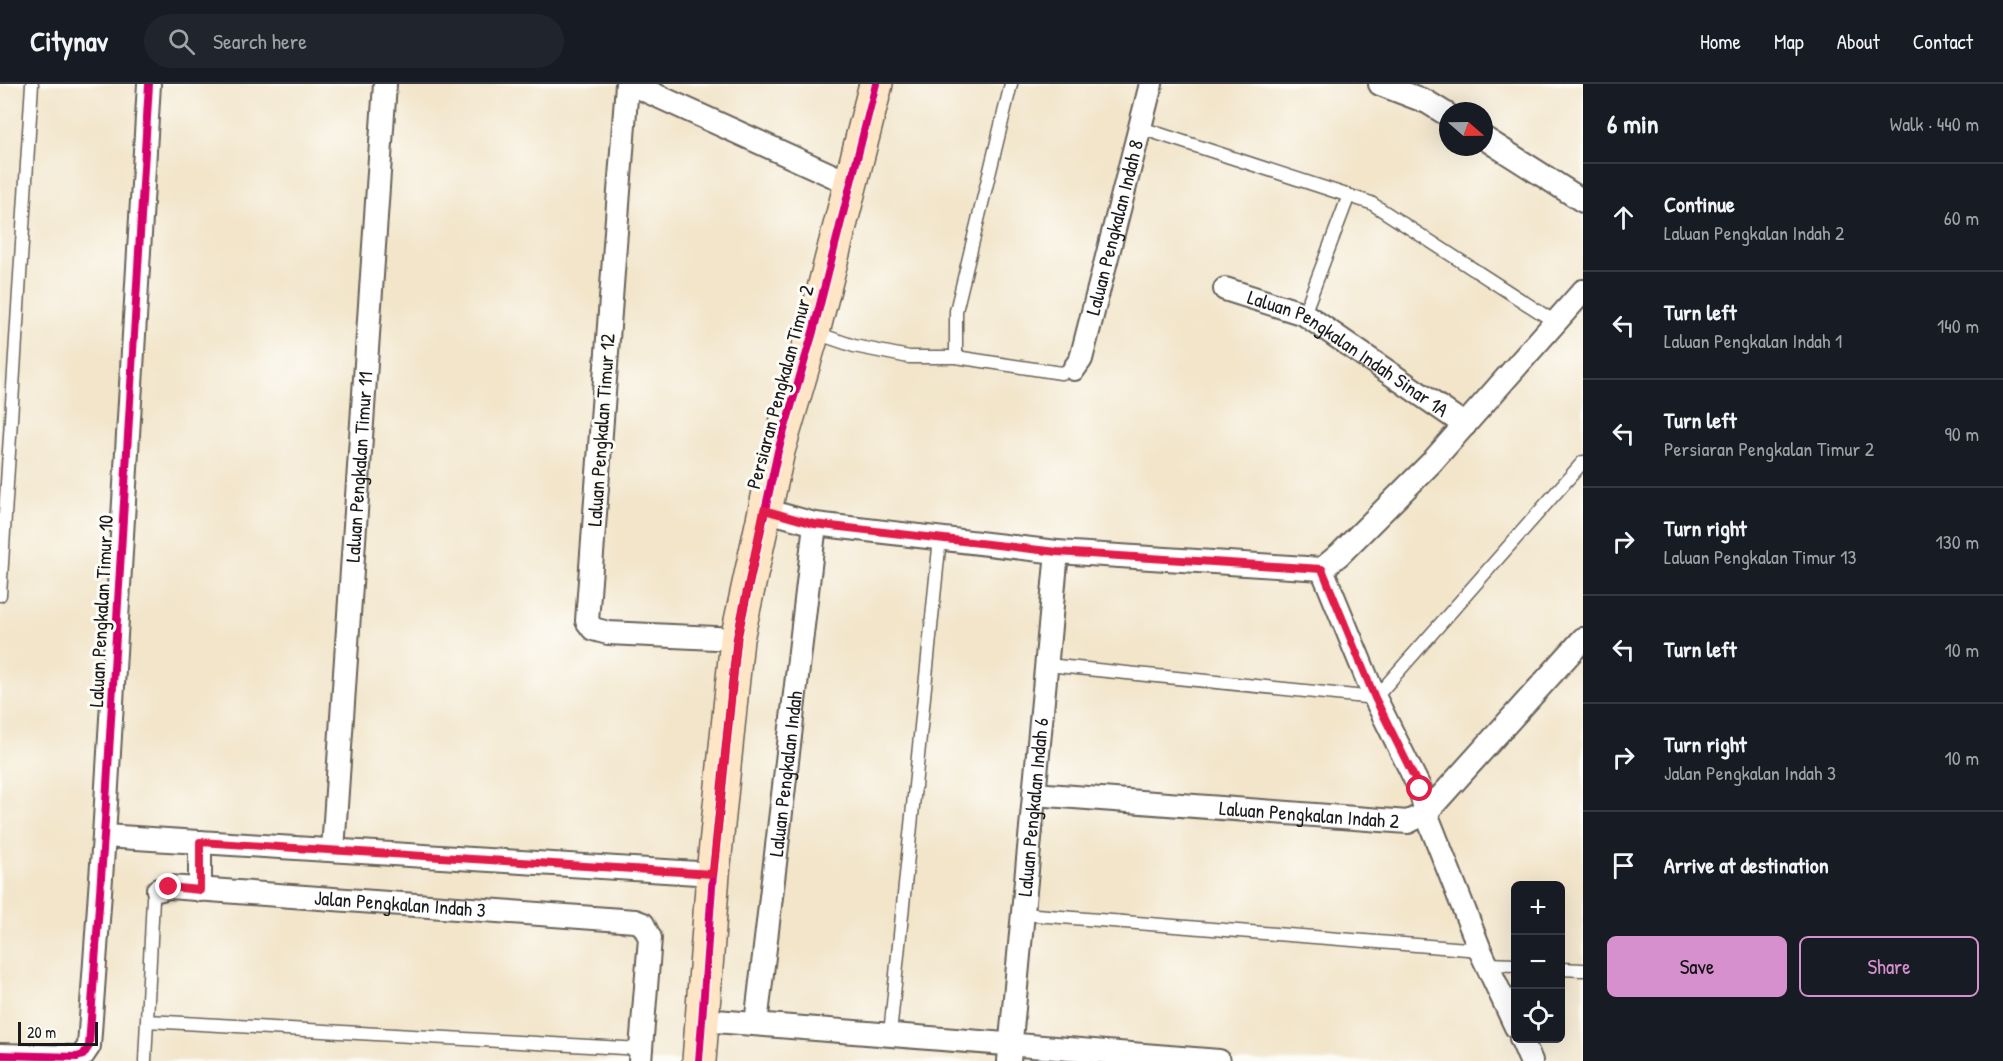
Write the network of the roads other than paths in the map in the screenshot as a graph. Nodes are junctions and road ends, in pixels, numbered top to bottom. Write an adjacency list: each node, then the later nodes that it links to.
1 (32, 84): 30 (lane)
2 (149, 84): 37 (street, Laluan Pengkalan Timur 10)
3 (385, 84): 39 (street, Laluan Pengkalan Timur 11)
4 (629, 84): 13 (street); 31 (street, Laluan Pengkalan Timur 12)
5 (876, 84): 13 (street, Persiaran Pengkalan Timur 2)
6 (1011, 84): 21 (lane)
7 (1151, 84): 11 (street, Laluan Pengkalan Indah 8)
8 (1380, 84): 9 (street)
9 (1402, 88): 10 (street)
10 (1439, 109)
11 (1141, 128): 14 (lane); 22 (street, Laluan Pengkalan Indah 8)
12 (1493, 144): 15 (street)
13 (851, 184): 20 (street, Persiaran Pengkalan Timur 2)
14 (1349, 195): 18 (lane); 19 (lane)
15 (1583, 201)
16 (1225, 289): 18 (street, Laluan Pengkalan Indah Sinar 1A)
17 (1583, 291): 19 (street)
18 (1304, 314): 23 (street, Laluan Pengkalan Indah Sinar 1A)
19 (1555, 322): 23 (street)
20 (813, 332): 21 (lane); 25 (street, Persiaran Pengkalan Timur 2)
21 (956, 357): 22 (lane)
22 (1074, 369)
23 (1465, 425): 29 (street)
24 (1583, 462): 34 (lane)
25 (764, 510): 26 (street); 31 (street, Persiaran Pengkalan Timur 2)
26 (814, 524): 27 (street); 51 (street, Laluan Pengkalan Indah)
27 (940, 538): 28 (street); 52 (lane)
28 (1057, 552): 29 (street); 33 (street, Laluan Pengkalan Indah 6)
29 (1322, 569): 34 (street, Laluan Pengkalan Indah 2)
30 (0, 595)
31 (737, 639): 40 (street, Persiaran Pengkalan Timur 2)
32 (1583, 639): 36 (street)
33 (1047, 665): 34 (lane); 35 (street, Laluan Pengkalan Indah 6)
34 (1375, 698): 36 (street, Laluan Pengkalan Indah 2)
35 (1034, 794): 36 (street, Laluan Pengkalan Indah 2); 43 (street, Laluan Pengkalan Indah 6)
36 (1426, 813): 44 (street)
37 (104, 836): 38 (street); 55 (street, Laluan Pengkalan Timur 10)
38 (200, 842): 39 (street); 42 (street)
39 (333, 850): 40 (street)
40 (713, 874): 49 (street, Persiaran Pengkalan Timur 2)
41 (158, 890): 42 (street, Jalan Pengkalan Indah 3); 50 (lane)
42 (200, 890): 56 (street, Jalan Pengkalan Indah 3)
43 (1023, 914): 44 (lane); 54 (street, Laluan Pengkalan Indah 6)
44 (1483, 957): 45 (lane); 48 (street)
45 (1511, 965)
46 (1565, 969): 47 (lane)
47 (1583, 970)
48 (1511, 1018)
49 (702, 1020): 51 (street); 59 (street, Persiaran Pengkalan Timur 2)
50 (148, 1021): 56 (lane); 58 (lane)
51 (756, 1024): 52 (street)
52 (890, 1034): 54 (street)
53 (1523, 1043): 61 (street)
54 (1010, 1053): 57 (street)
55 (0, 1055)
56 (640, 1055)
57 (1126, 1057): 60 (street)
58 (145, 1061)
59 (699, 1061)
60 (1219, 1061)
61 (1531, 1061)

